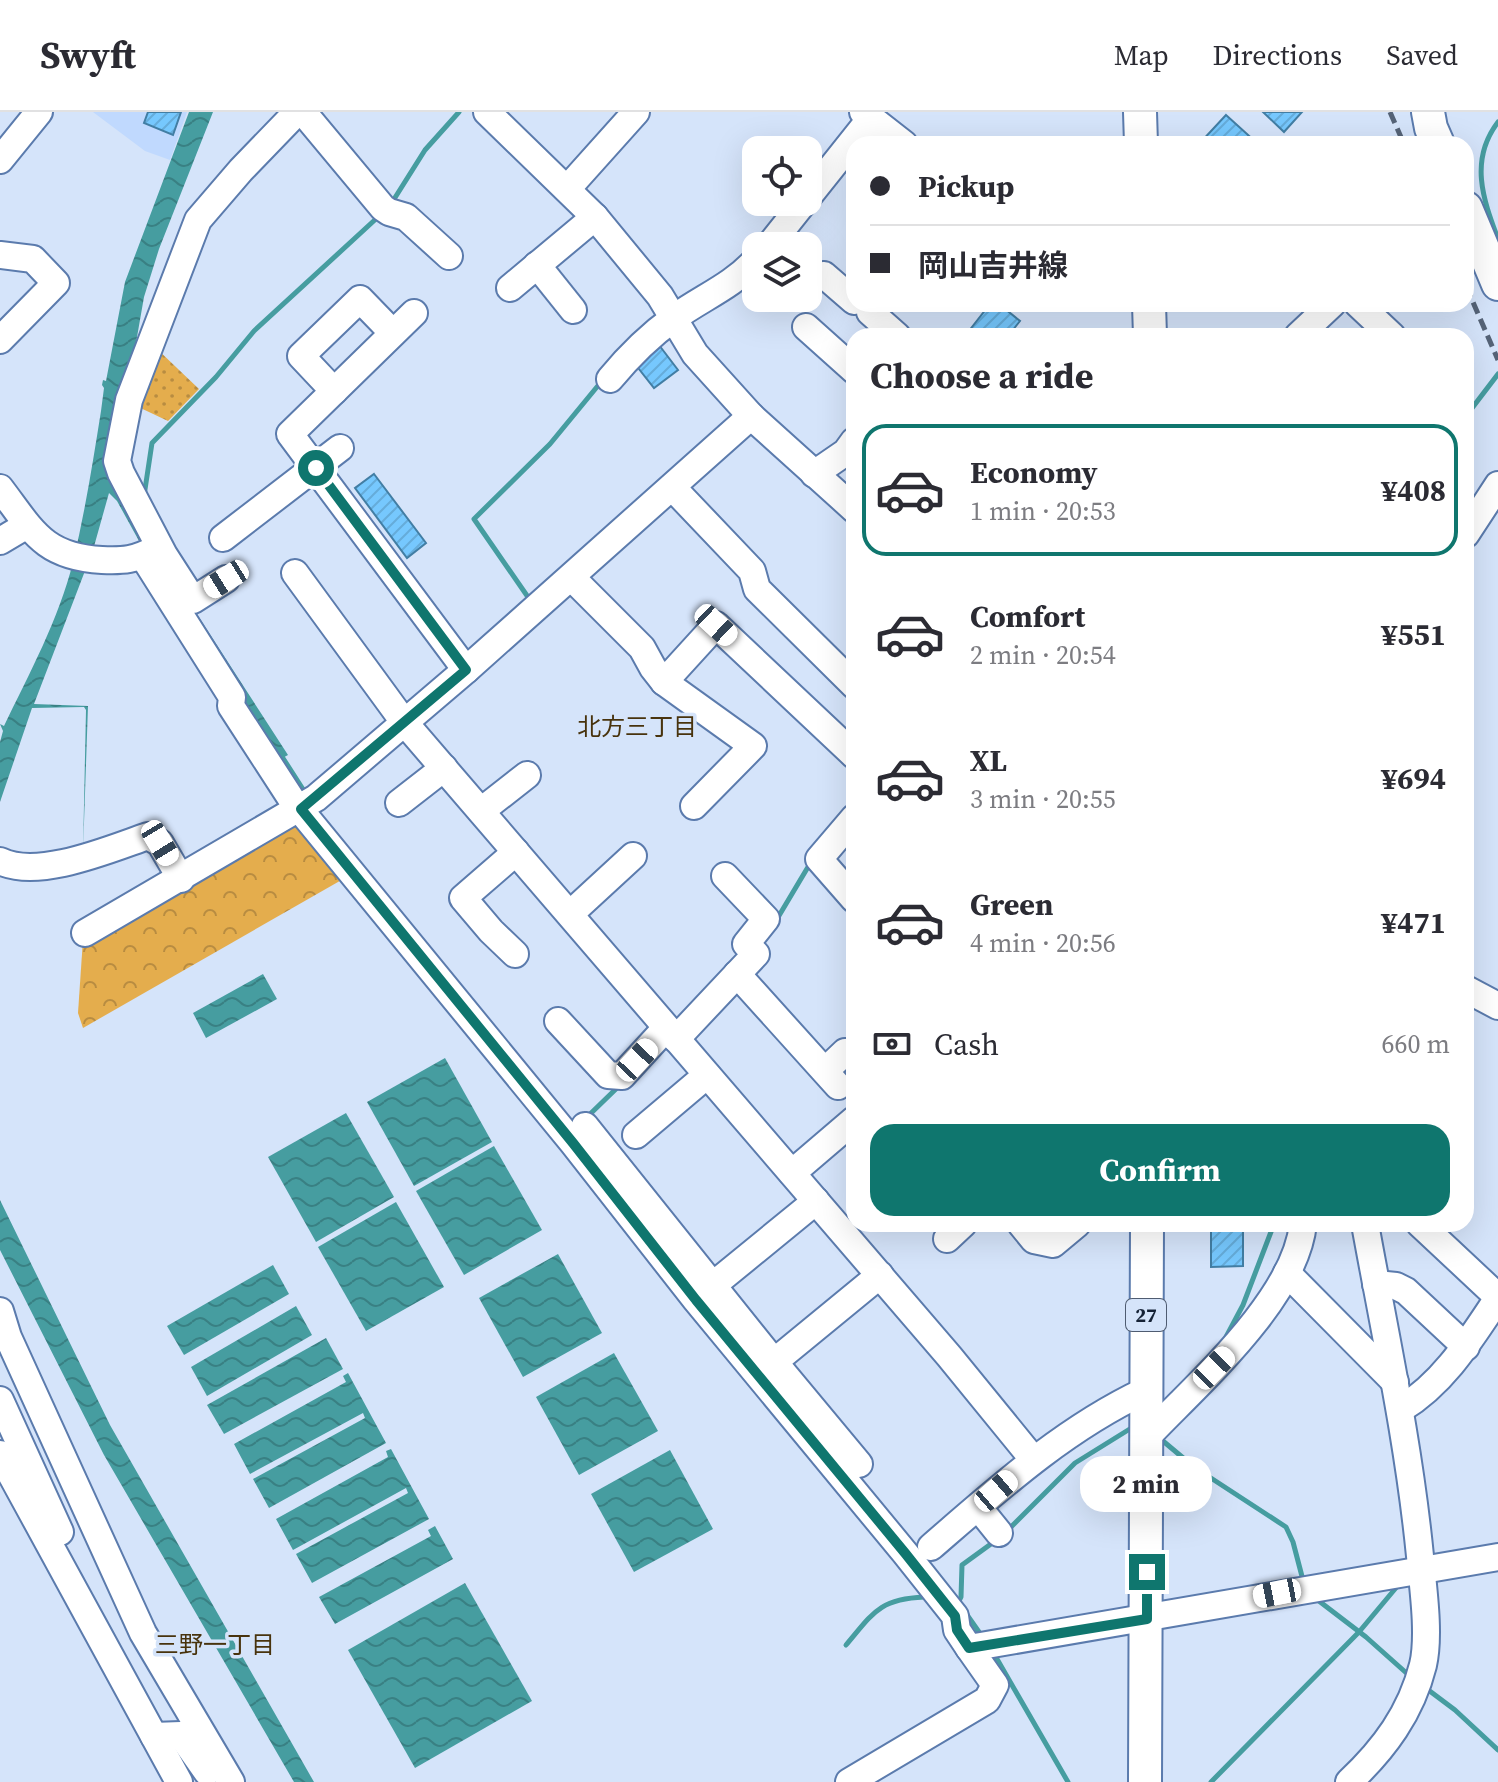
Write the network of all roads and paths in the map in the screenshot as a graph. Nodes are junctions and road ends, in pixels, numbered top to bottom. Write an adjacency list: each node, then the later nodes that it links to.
1 (39, 112): 13 (street)
2 (300, 112): 21 (street); 56 (street)
3 (487, 112): 15 (street)
4 (636, 112): 15 (street)
5 (1140, 112): 10 (main road)
6 (1428, 112): 11 (main road)
7 (867, 115): 8 (street); 9 (street)
8 (852, 136)
9 (894, 136)
10 (1141, 136)
11 (1434, 136)
12 (846, 144): 14 (street)
13 (0, 160)
14 (822, 178)
15 (567, 189): 17 (street)
16 (793, 216): 19 (street)
17 (595, 217): 22 (street); 33 (street)
18 (1474, 227): 25 (main road)
19 (780, 232)
20 (0, 255): 39 (street)
21 (449, 256)
22 (537, 265): 26 (street); 28 (street)
23 (742, 275): 33 (street)
24 (824, 275): 27 (street)
25 (1498, 284)
26 (510, 288)
27 (846, 292)
28 (573, 310)
29 (871, 312): 35 (street)
30 (1324, 312): 36 (street)
31 (1366, 312): 37 (street)
32 (414, 313): 38 (street)
33 (673, 319): 41 (street); 43 (street)
34 (806, 327): 40 (street)
35 (888, 328)
36 (1306, 328)
37 (1384, 328)
38 (393, 333): 42 (street); 42 (street)
39 (0, 340)
40 (846, 363)
41 (610, 379)
42 (334, 391): 46 (street)
43 (751, 416): 47 (street); 49 (street)
44 (340, 448): 46 (street)
45 (846, 452): 47 (street)
46 (316, 468): 54 (street); 60 (street)
47 (814, 474): 51 (street)
48 (1498, 485): 52 (street)
49 (672, 487): 58 (street); 61 (street)
50 (0, 488): 53 (street)
51 (846, 502)
52 (1474, 522)
53 (27, 525): 55 (street); 56 (street)
54 (223, 538)
55 (0, 541)
56 (151, 551): 59 (street); 68 (street)
57 (295, 573): 63 (street)
58 (572, 578): 60 (street); 62 (street)
59 (226, 579)
60 (463, 666): 63 (street)
61 (846, 677)
62 (664, 682): 64 (street); 69 (street)
63 (401, 718): 65 (street); 68 (street)
64 (846, 747)
65 (444, 768): 67 (street); 70 (street)
66 (527, 775): 70 (street)
67 (399, 803)
68 (307, 804): 76 (street); 91 (street)
69 (694, 806)
70 (481, 811): 72 (street)
71 (846, 827): 77 (street)
72 (516, 852): 78 (street); 80 (street)
73 (633, 856): 78 (street)
74 (0, 861): 76 (street)
75 (725, 876): 81 (street)
76 (181, 879): 79 (street)
77 (846, 890)
78 (570, 914): 85 (street)
79 (85, 933)
80 (515, 954)
81 (737, 974): 85 (street); 86 (street)
82 (1474, 993): 83 (street)
83 (1498, 1006)
84 (558, 1021): 85 (street)
85 (671, 1034): 87 (street)
86 (845, 1052)
87 (707, 1075): 90 (street); 92 (street)
88 (585, 1126): 91 (street)
89 (846, 1127): 92 (street)
90 (636, 1135)
91 (606, 1169): 103 (street); 122 (street)
92 (792, 1173): 93 (street)
93 (816, 1201): 101 (street); 103 (street)
94 (1028, 1232): 95 (street)
95 (1067, 1232)
96 (1147, 1232): 111 (main road, 27)
97 (1302, 1232): 100 (street)
98 (1366, 1232): 102 (street)
99 (1429, 1232): 104 (street)
100 (1287, 1273): 108 (street); 111 (street)
101 (880, 1275): 107 (street); 113 (street)
102 (1376, 1284): 106 (street); 108 (street)
103 (712, 1286): 107 (street)
104 (1498, 1297): 106 (street)
105 (0, 1311): 126 (street)
106 (1466, 1347): 110 (street)
107 (774, 1362): 114 (street)
108 (1395, 1382): 110 (street)
109 (0, 1400): 120 (street)
110 (1401, 1409): 119 (street)
111 (1148, 1421): 113 (street); 121 (main road, 27)
112 (0, 1454): 120 (street)
113 (1033, 1459): 115 (street)
114 (859, 1464)
115 (978, 1507): 116 (street); 117 (street)
116 (999, 1533)
117 (931, 1547)
118 (1498, 1557): 119 (street)
119 (1422, 1569): 121 (street); 129 (street)
120 (76, 1594): 123 (street)
121 (1147, 1619): 122 (street); 128 (main road, 27)
122 (969, 1648): 127 (street)
123 (154, 1736): 124 (street); 125 (street)
124 (179, 1782)
125 (213, 1782)
126 (231, 1782)
127 (849, 1782)
128 (1145, 1782)
129 (1349, 1782)

